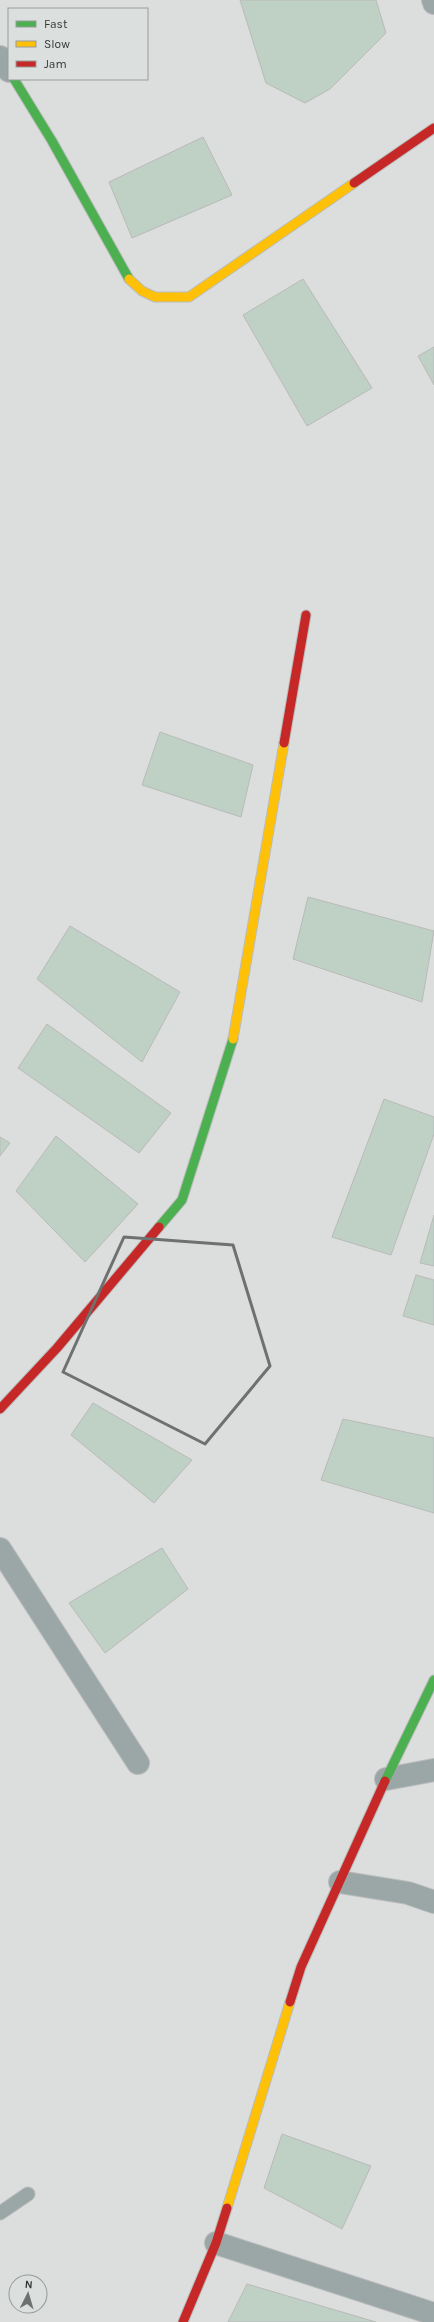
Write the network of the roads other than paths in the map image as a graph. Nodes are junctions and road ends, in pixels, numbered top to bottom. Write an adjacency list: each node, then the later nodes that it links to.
1 (433, 0): 2 (street)
2 (434, 3)
3 (0, 57): 4 (street)
4 (8, 69)
5 (15, 80): 6 (street)
6 (434, 128)
7 (306, 616): 8 (street)
8 (0, 1409)
9 (0, 1549): 11 (street)
10 (434, 1680): 13 (street)
11 (138, 1763)
12 (434, 1770): 13 (street)
13 (386, 1779): 14 (street)
14 (340, 1882): 15 (street); 18 (street)
15 (434, 1902)
16 (28, 2194): 17 (lane)
17 (0, 2213)
18 (216, 2243): 19 (street); 20 (street)
19 (434, 2314)
20 (183, 2322)

